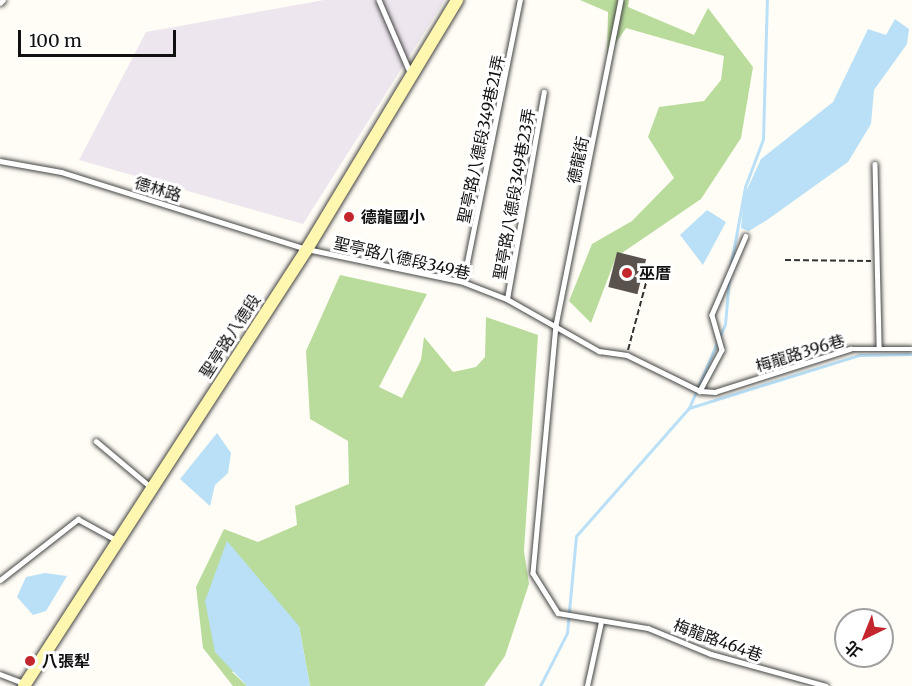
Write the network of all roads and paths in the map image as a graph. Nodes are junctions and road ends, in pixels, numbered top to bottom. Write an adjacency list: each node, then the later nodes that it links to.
1 (379, 0): 5 (lane)
2 (457, 0): 5 (street, 聖亭路八德段)
3 (520, 0): 14 (lane, 聖亭路八德段349巷21弄)
4 (621, 0): 16 (lane, 德龍街)
5 (410, 72): 10 (street, 聖亭路八德段)
6 (544, 92): 15 (lane, 聖亭路八德段349巷23弄)
7 (0, 161): 10 (lane, 德林路)
8 (875, 164): 12 (lane)
9 (746, 236): 20 (lane)
10 (307, 249): 14 (lane, 聖亭路八德段349巷); 22 (street, 聖亭路八德段)
11 (785, 260): 12 (path)
12 (873, 261): 17 (lane)
13 (650, 268): 19 (path)
14 (463, 282): 15 (lane, 聖亭路八德段349巷)
15 (507, 299): 16 (lane, 聖亭路八德段349巷)
16 (556, 325): 19 (lane, 梅龍路396巷); 25 (lane, 德龍街)
17 (879, 346): 18 (lane, 梅龍路396巷); 20 (lane, 梅龍路396巷)
18 (910, 349)
19 (627, 355): 20 (lane, 梅龍路396巷)
20 (700, 391)
21 (96, 441): 22 (lane)
22 (152, 488): 23 (street, 聖亭路八德段)
23 (118, 541): 24 (lane); 27 (street, 聖亭路八德段)
24 (0, 580)
25 (601, 622): 28 (lane); 29 (lane, 梅龍路464巷)
26 (0, 674): 27 (lane)
27 (26, 685)
28 (587, 686)
29 (826, 686)

